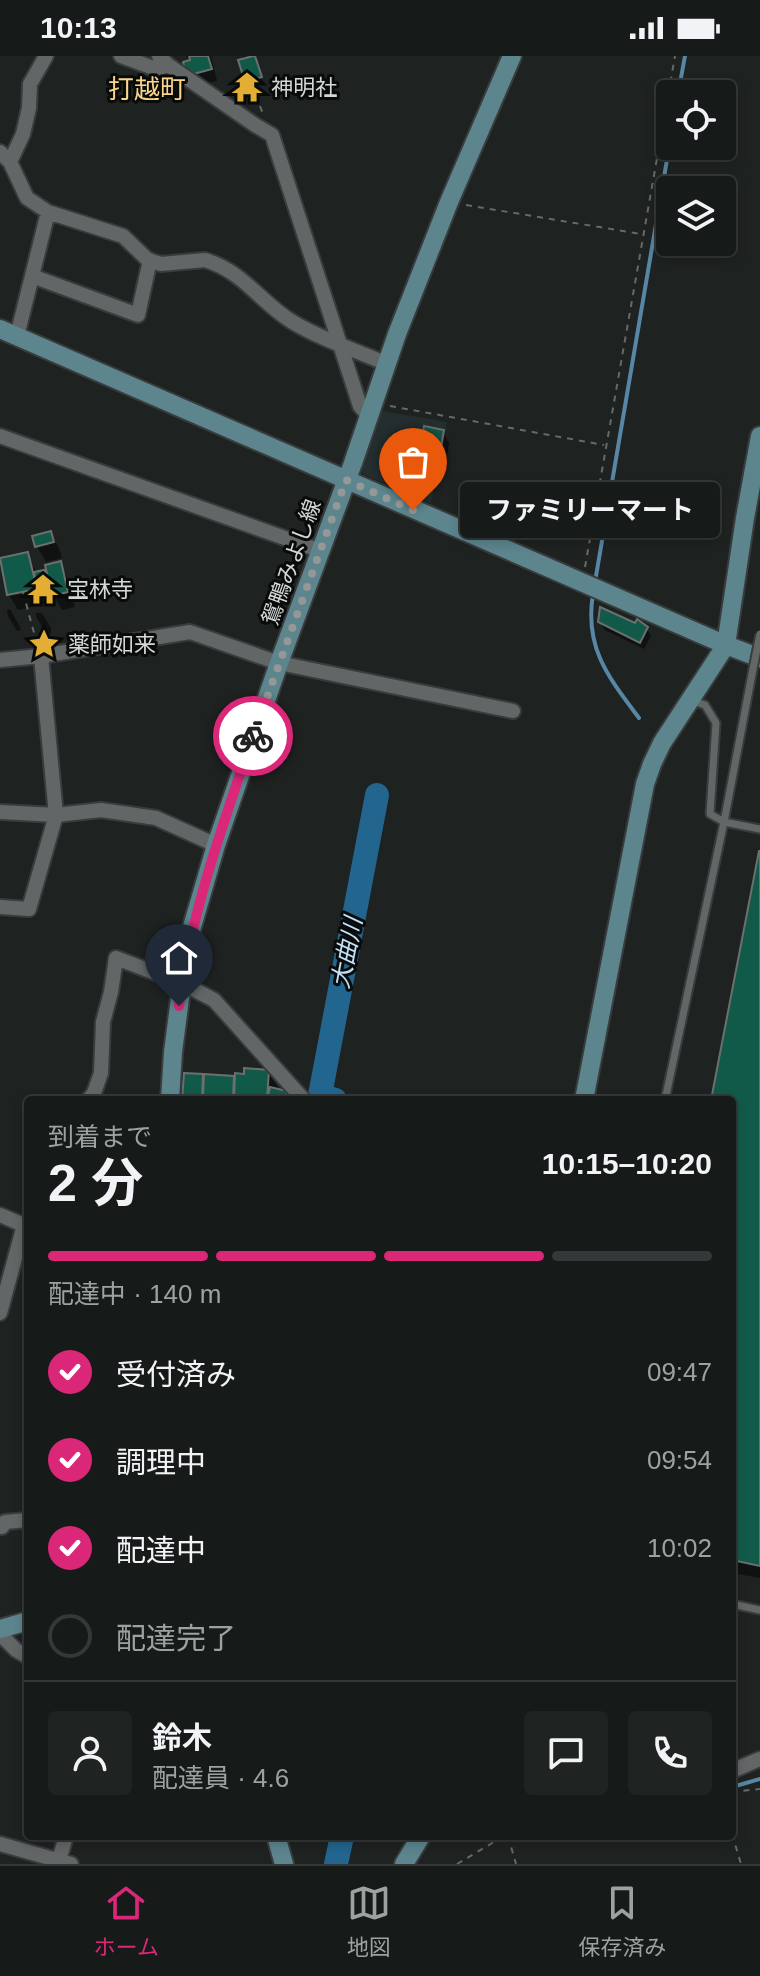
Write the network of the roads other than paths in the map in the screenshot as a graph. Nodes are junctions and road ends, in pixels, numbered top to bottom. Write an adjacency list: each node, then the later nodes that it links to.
1 (46, 56): 5 (street)
2 (121, 56): 4 (street)
3 (512, 56): 11 (street, 鴛鴨みよし線)
4 (164, 61): 10 (street)
5 (5, 157): 6 (street)
6 (48, 212): 7 (street); 8 (street)
7 (150, 260): 8 (street); 10 (street)
8 (32, 276): 9 (street)
9 (8, 333): 15 (street)
10 (341, 344): 11 (street); 12 (street)
11 (387, 364): 12 (street, 鴛鴨みよし線)
12 (371, 410): 15 (street, 鴛鴨みよし線)
13 (0, 436): 16 (street)
14 (760, 436): 18 (street)
15 (346, 480): 16 (street, 鴛鴨みよし線); 18 (street)
16 (321, 551): 21 (street, 鴛鴨みよし線)
17 (760, 634): 22 (lane, bridge)
18 (726, 645): 22 (street); 23 (street)
19 (41, 656): 20 (street); 21 (street); 26 (street)
20 (0, 660)
21 (279, 663): 24 (street); 29 (street, 鴛鴨みよし線)
22 (756, 666): 27 (lane)
23 (690, 700): 27 (lane); 35 (street)
24 (513, 711)
25 (0, 812): 26 (street)
26 (56, 815): 29 (street); 30 (street)
27 (724, 822): 28 (lane); 36 (lane)
28 (760, 829)
29 (216, 845): 31 (street, 鴛鴨みよし線)
30 (0, 907)
31 (182, 983): 32 (street); 33 (street, 鴛鴨みよし線); 34 (street)
32 (91, 1096)
33 (170, 1096)
34 (300, 1096)
35 (585, 1096)
36 (666, 1096)
37 (0, 1215): 38 (street)
38 (24, 1225)
39 (24, 1233): 40 (street)
40 (0, 1313)
41 (24, 1520): 42 (street)
42 (1, 1528)
43 (736, 1605): 44 (lane)
44 (760, 1610)
45 (24, 1623): 46 (street)
46 (0, 1632): 47 (street)
47 (24, 1655)
48 (760, 1759): 49 (street)
49 (736, 1769)
50 (65, 1840): 54 (street)
51 (277, 1840): 55 (street)
52 (419, 1840): 56 (street)
53 (0, 1844): 54 (street)
54 (62, 1863)
55 (284, 1864)
56 (404, 1864)

